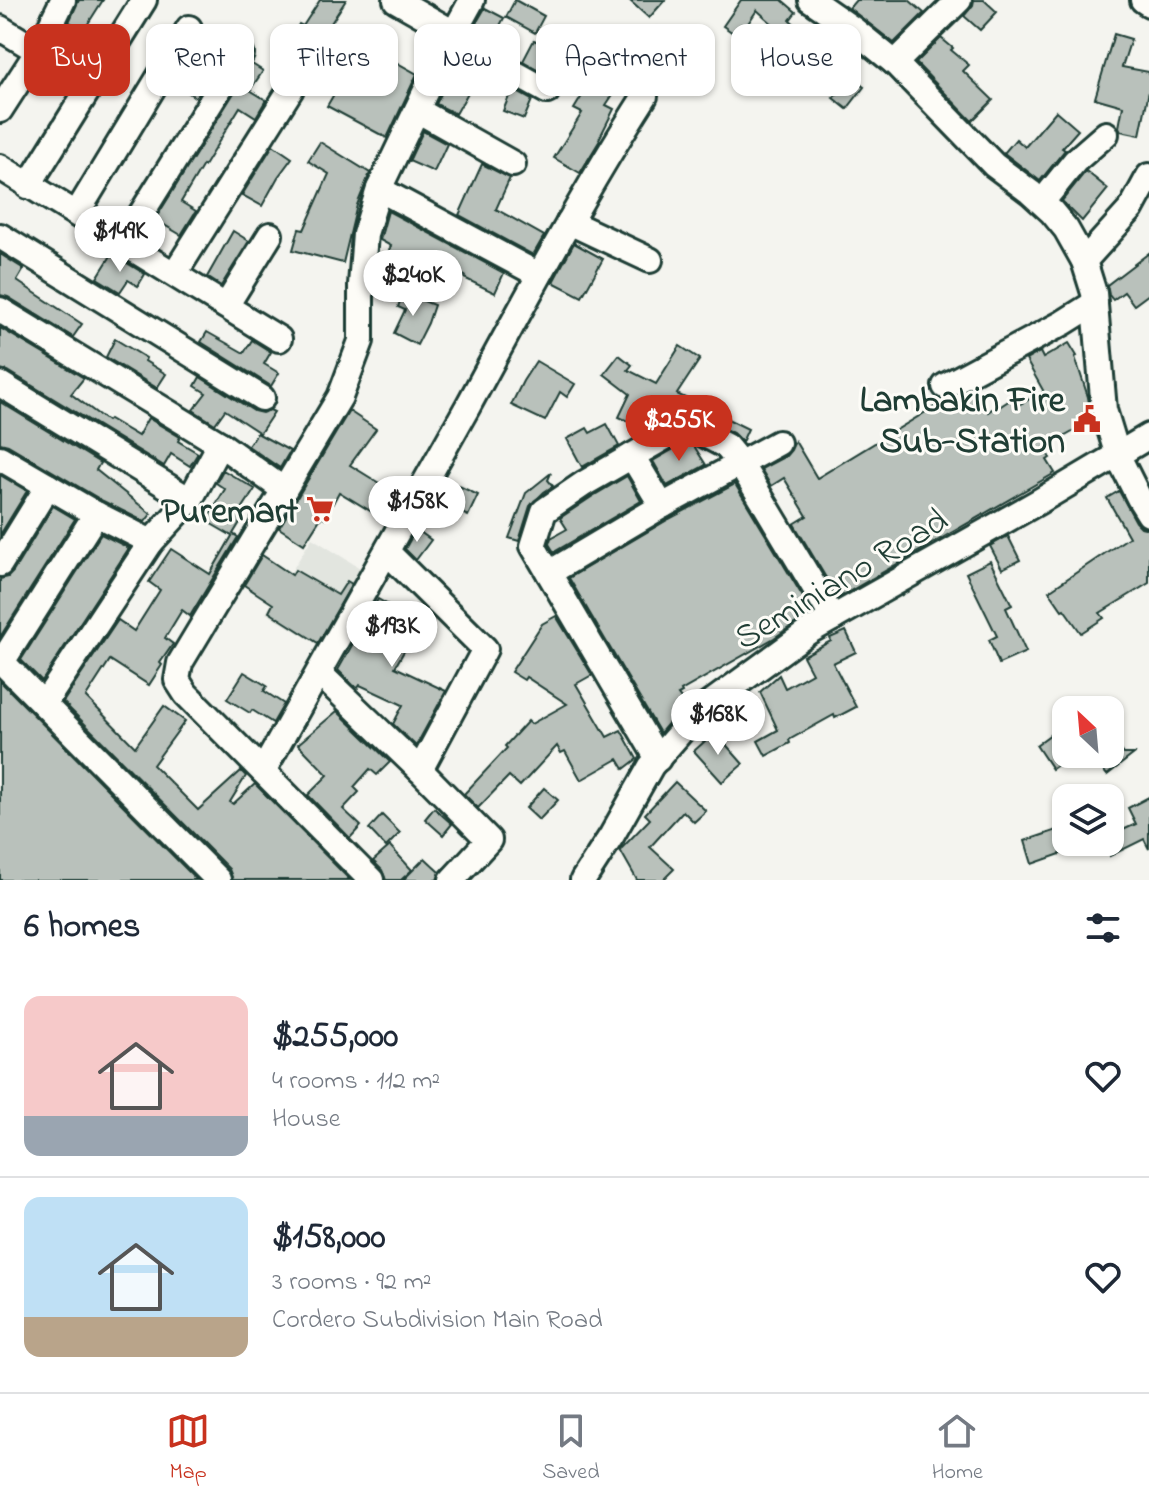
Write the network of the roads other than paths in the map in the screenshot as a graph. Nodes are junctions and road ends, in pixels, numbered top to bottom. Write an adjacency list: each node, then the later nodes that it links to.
1 (63, 0): 10 (street)
2 (144, 0): 28 (street)
3 (396, 0): 11 (street)
4 (472, 0): 12 (street)
5 (811, 0): 9 (street)
6 (959, 0): 15 (street)
7 (1143, 0): 8 (street)
8 (1149, 4)
9 (841, 8): 15 (street)
10 (51, 24)
11 (435, 24)
12 (459, 24)
13 (0, 28): 14 (street)
14 (24, 43)
15 (895, 63): 30 (street)
16 (24, 70): 22 (street)
17 (148, 96): 31 (street)
18 (215, 96): 35 (street)
19 (287, 96): 38 (street)
20 (424, 96): 23 (street)
21 (645, 96): 32 (street)
22 (2, 101)
23 (417, 110): 25 (street); 29 (street)
24 (1106, 134): 30 (street)
25 (513, 164)
26 (0, 167): 28 (street)
27 (1149, 176): 37 (street)
28 (28, 186): 31 (street)
29 (379, 189): 39 (street); 55 (street)
30 (1042, 202): 37 (street)
31 (77, 213): 35 (street)
32 (569, 222): 36 (street); 39 (street)
33 (270, 235): 41 (street)
34 (0, 236): 46 (street)
35 (123, 243): 38 (street)
36 (650, 260)
37 (1084, 261): 40 (street)
38 (175, 273): 41 (street)
39 (539, 275): 61 (street)
40 (1095, 303): 45 (street); 51 (street)
41 (226, 306): 43 (street)
42 (0, 310): 49 (street)
43 (279, 339)
44 (0, 384): 56 (street)
45 (945, 386)
46 (262, 398)
47 (1149, 436): 51 (street, Seminiano Road)
48 (778, 443): 53 (street)
49 (220, 444): 55 (street); 56 (street)
50 (632, 456): 53 (street); 57 (street); 63 (street)
51 (1118, 456): 59 (street); 64 (street, Seminiano Road)
52 (0, 458): 54 (street)
53 (740, 463): 57 (street); 64 (street)
54 (48, 486): 58 (street); 62 (street)
55 (284, 490): 70 (street)
56 (190, 500): 60 (street)
57 (662, 506): 63 (street)
58 (96, 514): 60 (street); 65 (street)
59 (1149, 514)
60 (151, 542): 67 (street)
61 (387, 552): 66 (street); 69 (street)
62 (0, 564)
63 (549, 573): 68 (street)
64 (833, 618): 68 (street, Seminiano Road)
65 (1, 661): 67 (street)
66 (319, 673): 69 (street); 70 (street)
67 (44, 704): 71 (street)
68 (658, 759): 74 (street, Seminiano Road)
69 (420, 770): 73 (street)
70 (263, 771): 72 (street)
71 (218, 880)
72 (371, 880)
73 (452, 880)
74 (583, 880)

